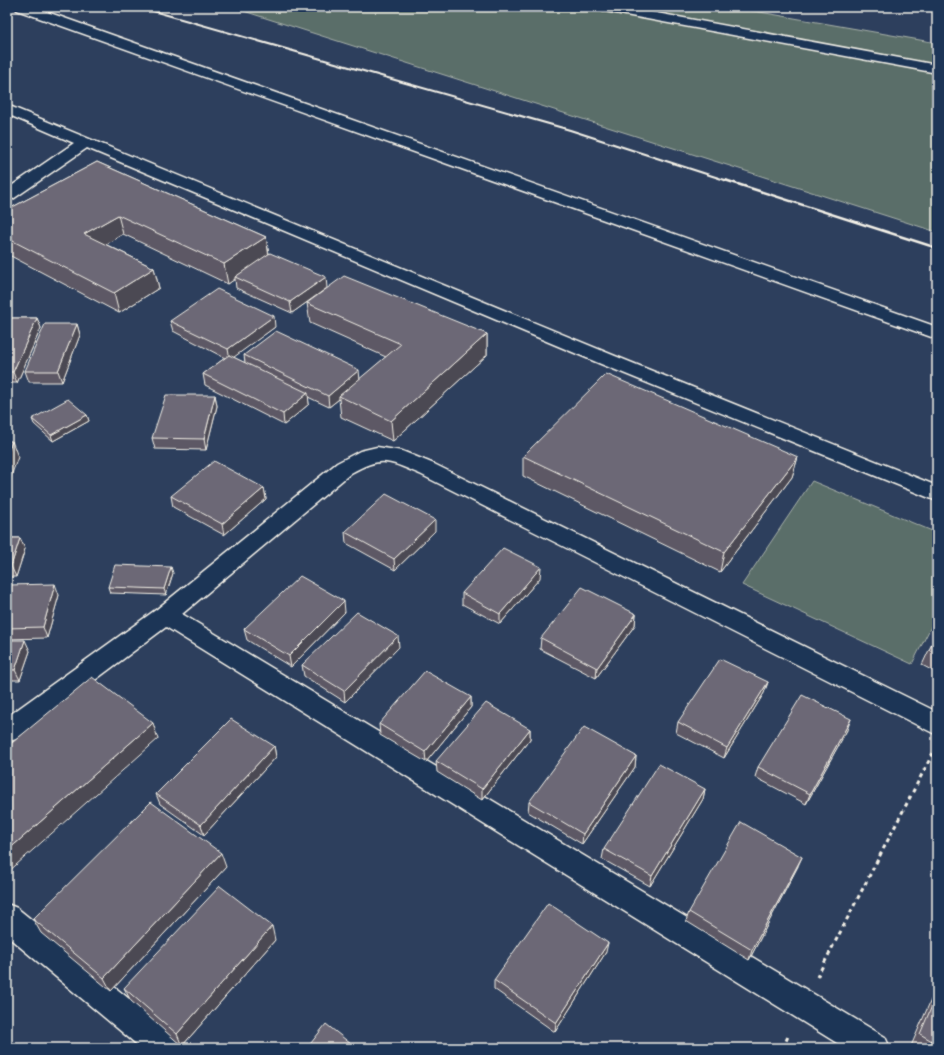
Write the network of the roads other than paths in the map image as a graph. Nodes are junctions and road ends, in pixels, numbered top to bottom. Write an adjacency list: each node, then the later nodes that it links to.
1 (21, 7): 7 (street)
2 (604, 7): 3 (street)
3 (937, 69)
4 (7, 109): 5 (street)
5 (85, 142): 6 (street); 8 (street)
6 (7, 196)
7 (937, 333)
8 (937, 494)
9 (165, 615): 10 (street); 11 (street); 14 (street)
10 (937, 724)
11 (7, 731)
12 (7, 918): 13 (street)
13 (165, 1048)
14 (874, 1048)

